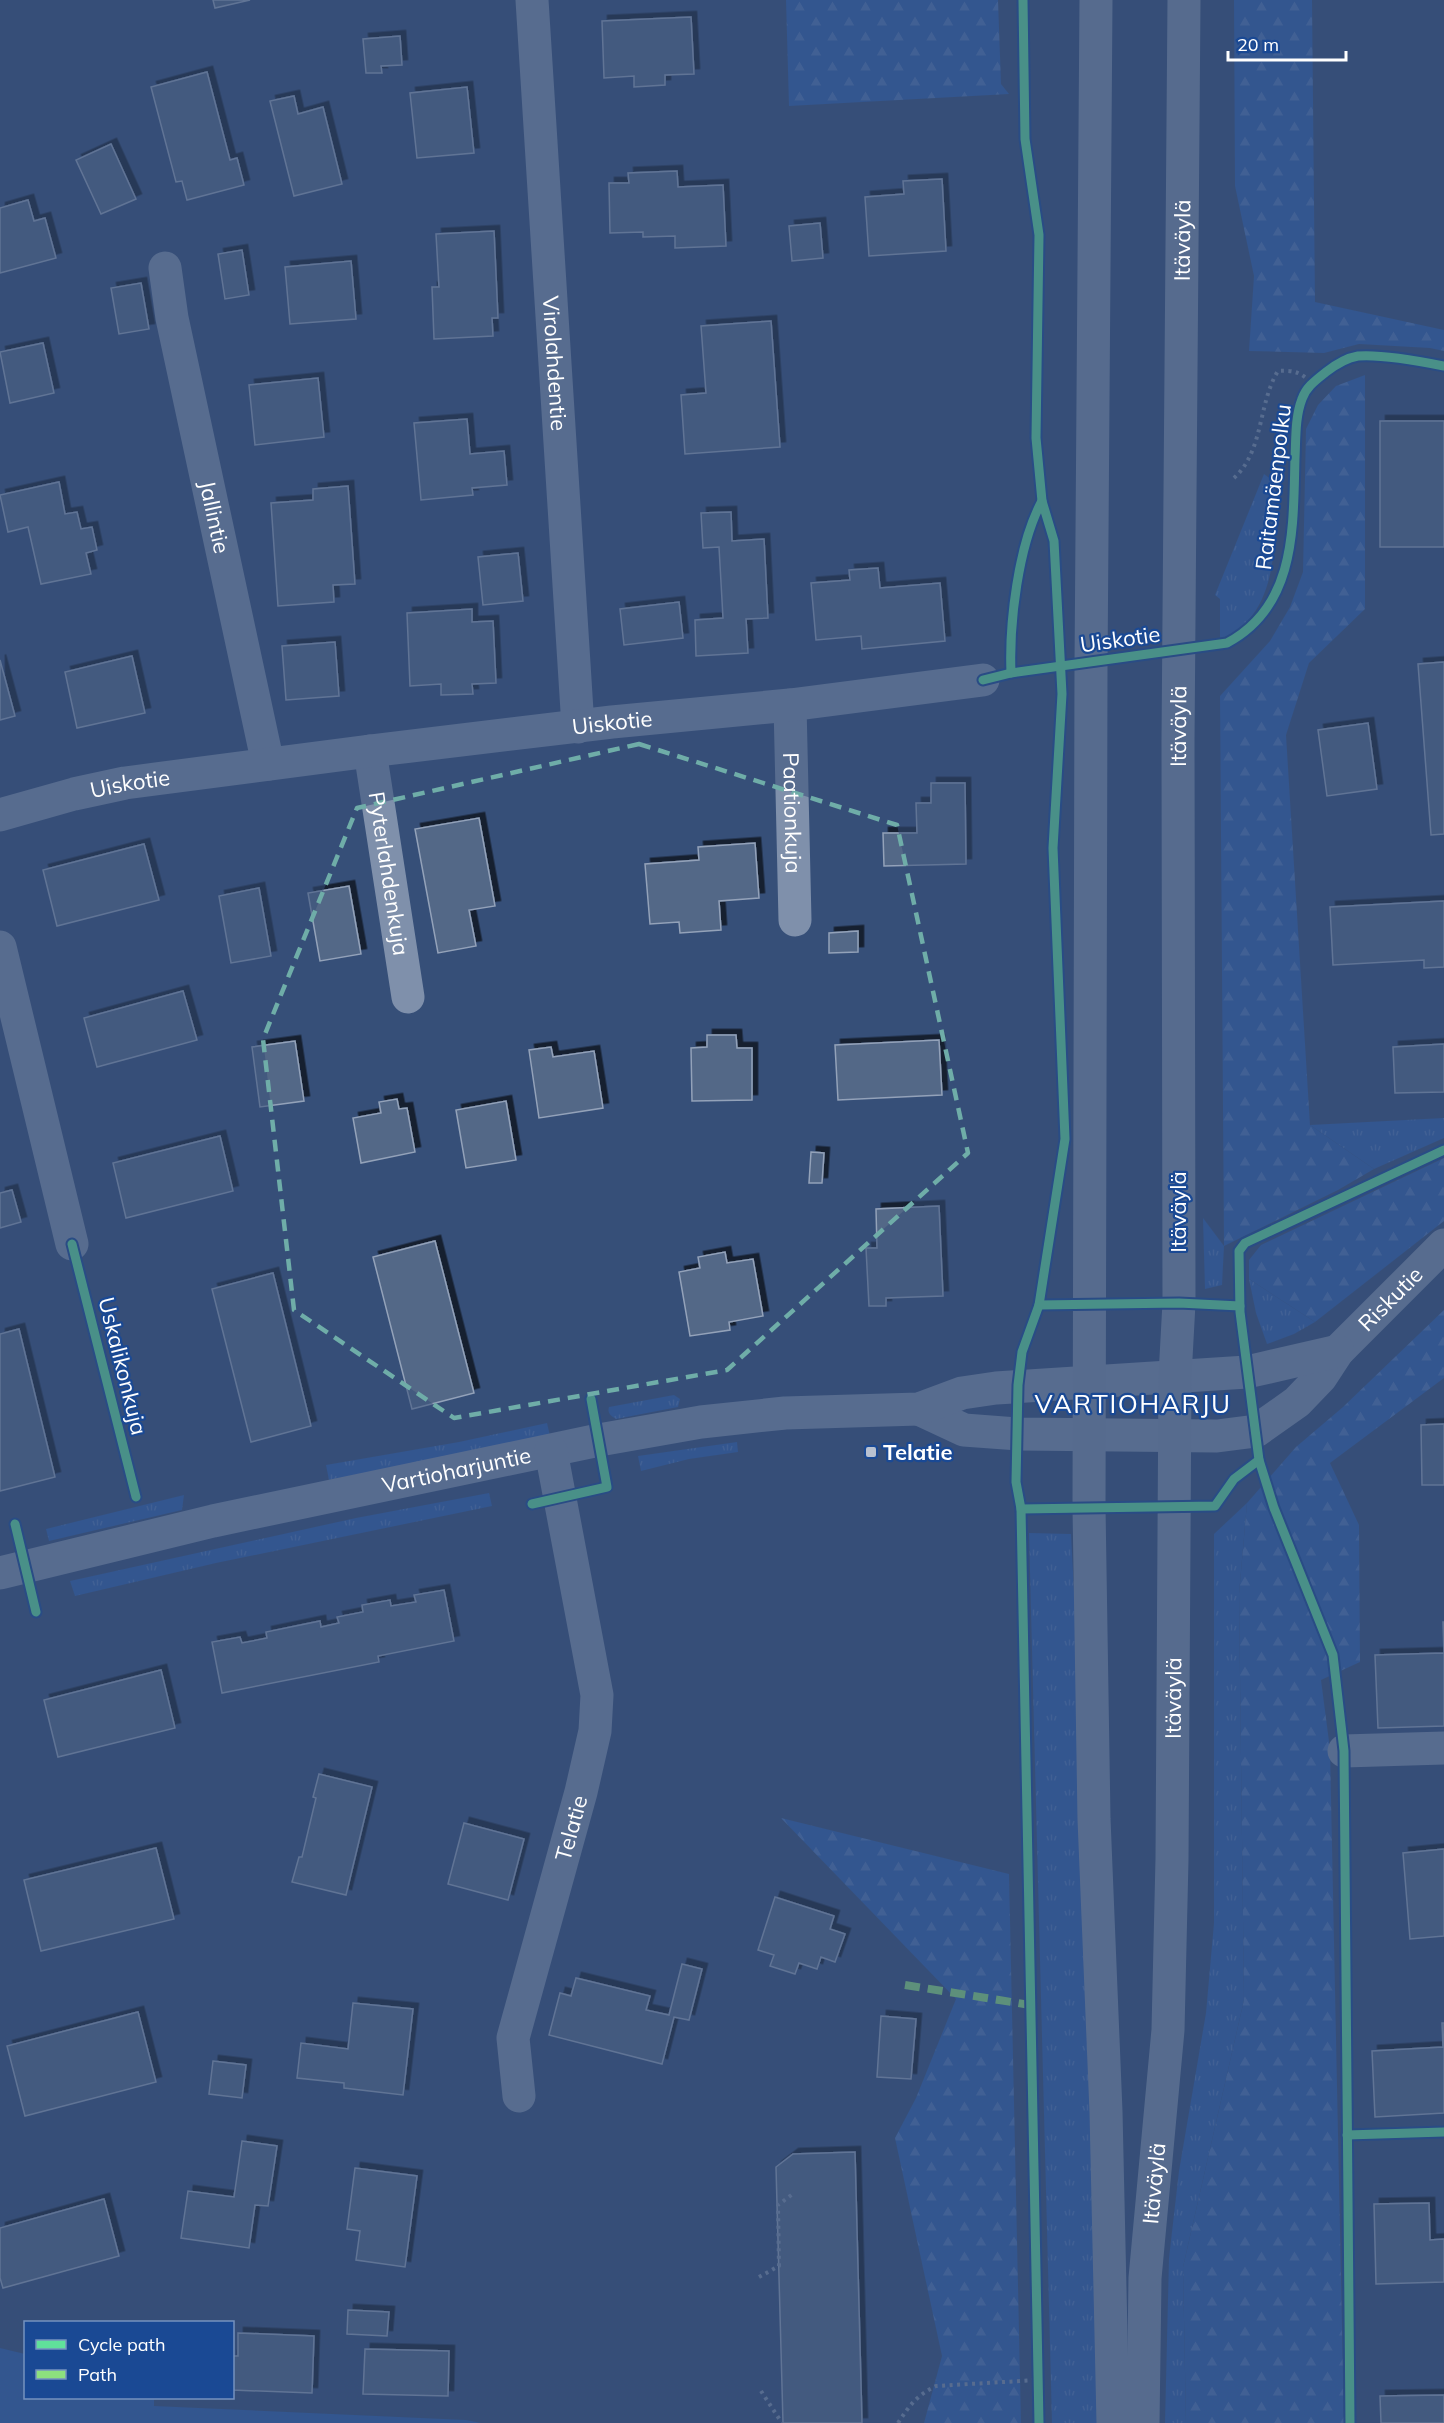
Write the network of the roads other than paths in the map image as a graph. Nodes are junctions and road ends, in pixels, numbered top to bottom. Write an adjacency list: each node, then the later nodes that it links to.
1 (532, 0): 7 (street, Virolahdentie)
2 (1096, 0): 18 (main road, Itäväylä)
3 (1184, 0): 17 (main road, Itäväylä)
4 (165, 268): 9 (street, Jallintie)
5 (983, 680): 6 (street, Uiskotie)
6 (790, 705): 7 (street, Uiskotie); 11 (street, Paationkuja)
7 (578, 727): 8 (street, Uiskotie)
8 (370, 751): 9 (street, Uiskotie); 13 (street, Pyterlahdenkuja)
9 (268, 764): 10 (street, Uiskotie)
10 (0, 814)
11 (795, 920)
12 (0, 947): 14 (street)
13 (408, 997)
14 (72, 1244)
15 (1444, 1245): 16 (street, Riskutie)
16 (1338, 1351): 17 (street); 20 (street, Riskutie)
17 (1175, 1376): 18 (street, Vartioharjuntie); 20 (main road, Itäväylä)
18 (1089, 1381): 19 (street, Vartioharjuntie); 21 (main road, Itäväylä)
19 (920, 1409): 21 (street, Vartioharjuntie); 22 (street, Vartioharjuntie)
20 (1174, 1435): 21 (street, Riskutie); 28 (main road, Itäväylä)
21 (1090, 1436): 27 (main road, Itäväylä)
22 (551, 1451): 23 (street, Vartioharjuntie); 26 (street, Telatie)
23 (0, 1573)
24 (1444, 1748): 25 (street)
25 (1344, 1751)
26 (519, 2096)
27 (1113, 2423)
28 (1143, 2423)

